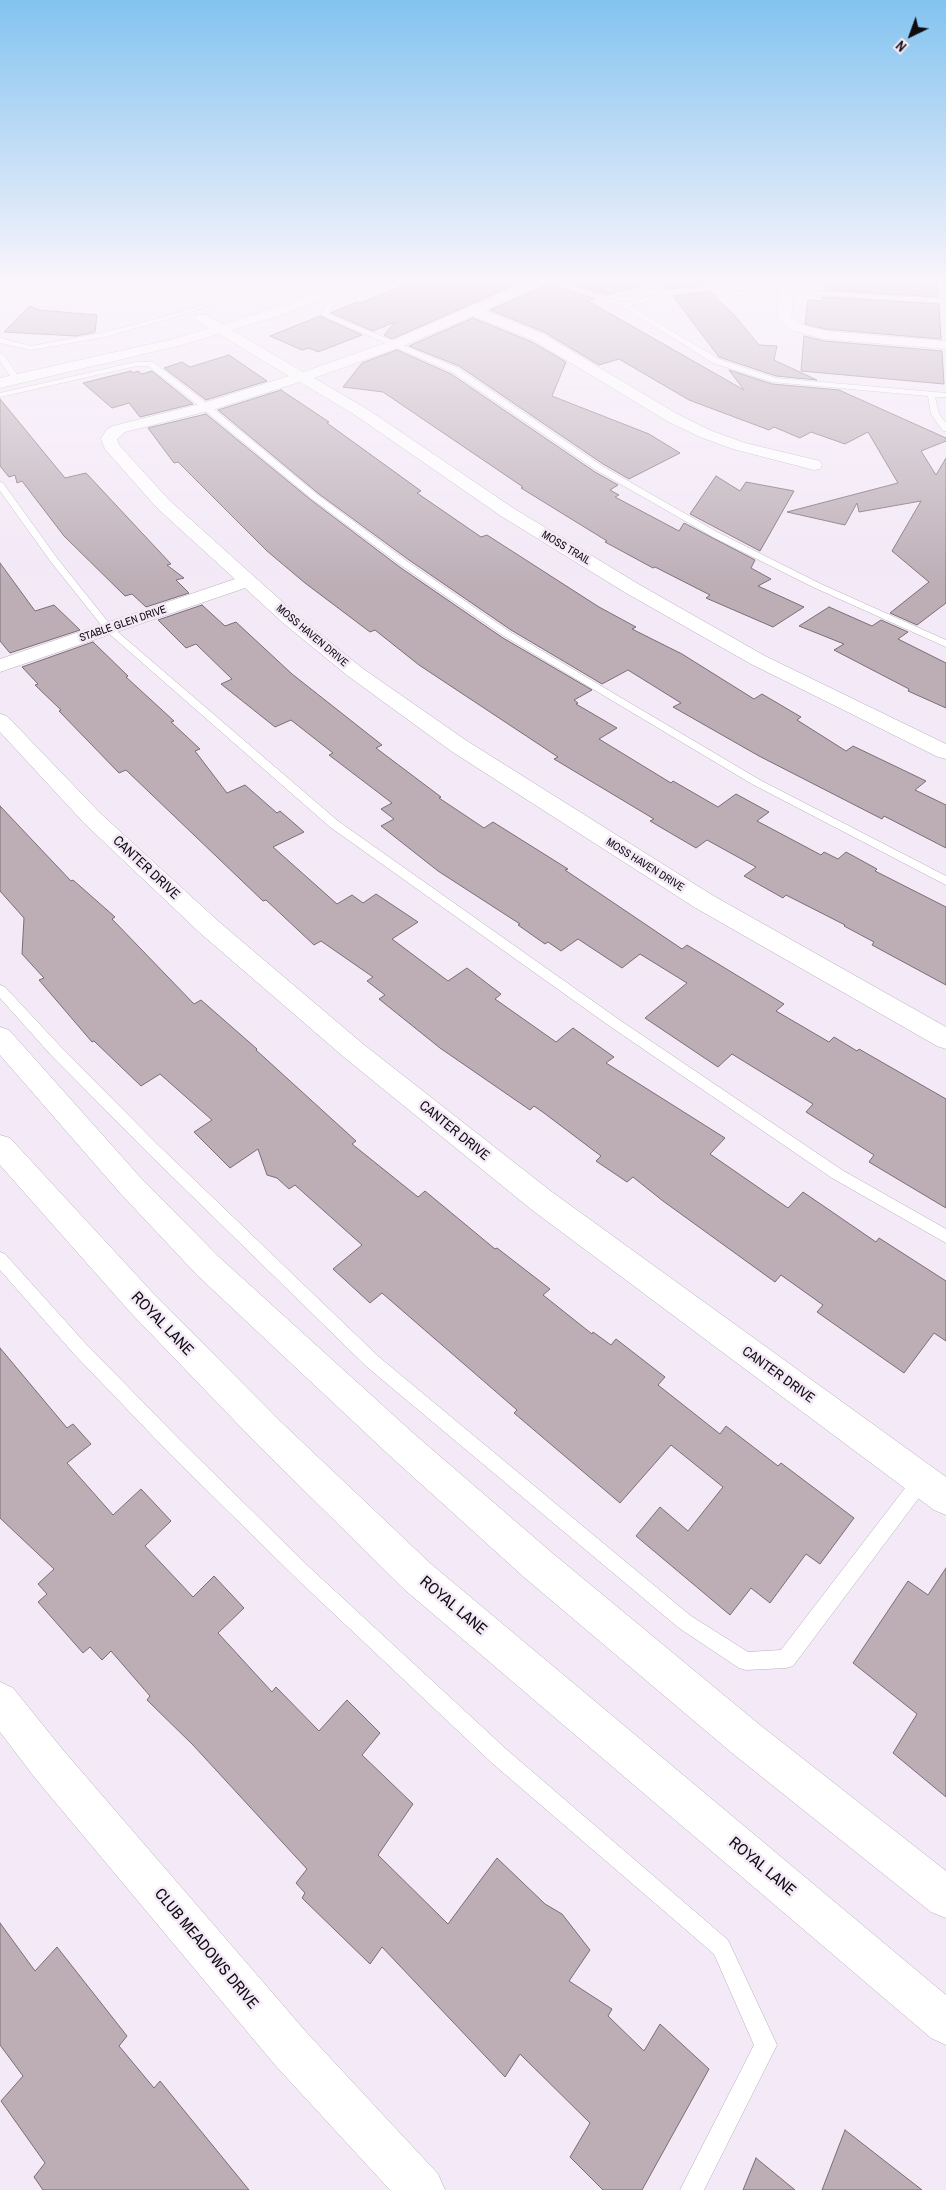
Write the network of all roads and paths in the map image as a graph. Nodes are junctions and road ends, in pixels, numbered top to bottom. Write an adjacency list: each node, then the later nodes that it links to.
1 (16, 380): 9 (street)
2 (65, 380): 11 (lane)
3 (171, 380): 13 (lane)
4 (294, 380): 13 (street, MOSS HAVEN DRIVE)
5 (309, 380): 22 (street, MOSS TRAIL)
6 (468, 380): 19 (lane)
7 (610, 380): 15 (street)
8 (777, 380): 10 (lane)
9 (0, 383)
10 (931, 394): 12 (lane); 14 (lane)
11 (0, 395)
12 (946, 395)
13 (206, 407): 17 (street, MOSS HAVEN DRIVE); 23 (lane)
14 (946, 429)
15 (814, 465)
16 (0, 485): 18 (lane)
17 (247, 581): 18 (street, STABLE GLEN DRIVE); 26 (street, MOSS HAVEN DRIVE)
18 (109, 628): 20 (street, STABLE GLEN DRIVE); 28 (lane)
19 (946, 644)
20 (0, 666)
21 (0, 720): 30 (street, CANTER DRIVE)
22 (946, 752)
23 (946, 881)
24 (0, 990): 30 (lane)
25 (0, 1037): 33 (street)
26 (946, 1039)
27 (0, 1146): 34 (street, ROYAL LANE)
28 (946, 1236)
29 (0, 1259): 36 (lane)
30 (921, 1481): 31 (street, CANTER DRIVE)
31 (946, 1498)
32 (0, 1701): 35 (street, CLUB MEADOWS DRIVE)
33 (946, 1897)
34 (946, 2023)
35 (422, 2190)
36 (692, 2190)

